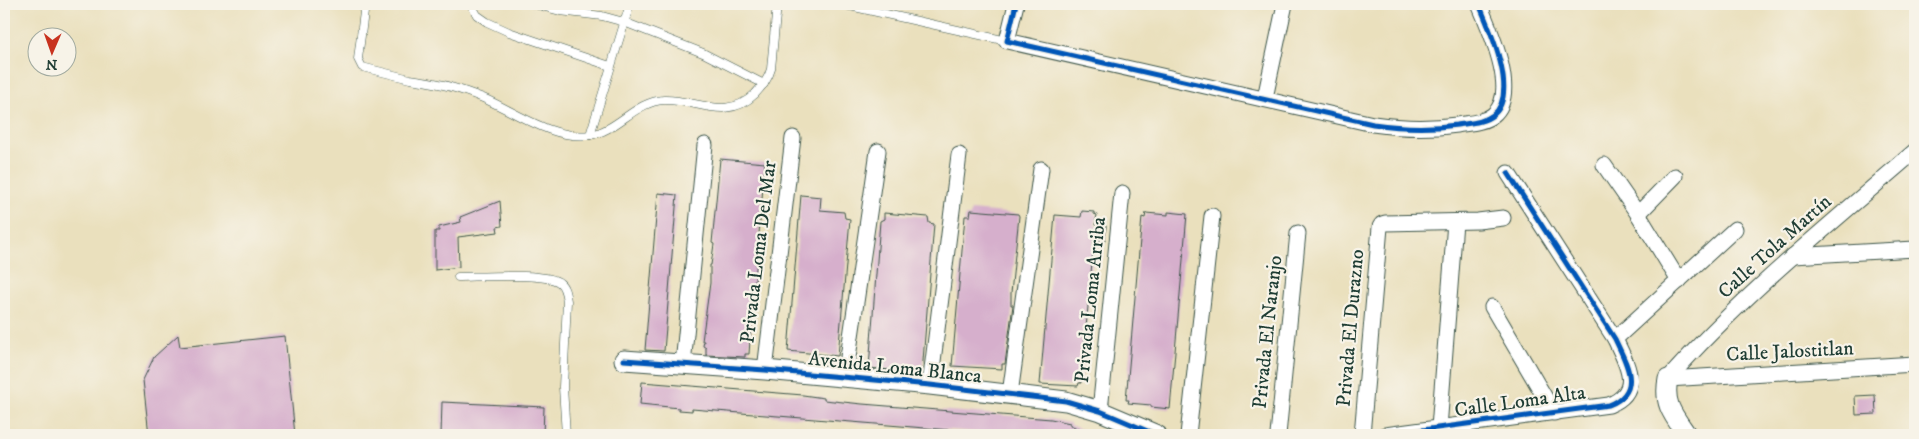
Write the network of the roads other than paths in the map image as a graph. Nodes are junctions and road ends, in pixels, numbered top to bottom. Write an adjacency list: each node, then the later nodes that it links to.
1 (365, 4): 15 (lane)
2 (471, 4): 12 (lane)
3 (534, 4): 10 (lane)
4 (630, 4): 10 (lane)
5 (777, 4): 13 (lane)
6 (841, 4): 11 (lane)
7 (1016, 4): 11 (street)
8 (1285, 4): 14 (street)
9 (1479, 4): 14 (street)
10 (624, 22): 12 (lane); 13 (lane)
11 (1007, 41): 14 (street)
12 (610, 66): 15 (lane)
13 (764, 84): 15 (lane)
14 (1264, 98)
15 (590, 135)
16 (793, 138): 41 (street, Privada Loma Del Mar)
17 (705, 145): 39 (street)
18 (878, 151): 42 (street)
19 (1915, 151): 33 (street, Calle Tola Martín)
20 (959, 155): 44 (street)
21 (1604, 165): 26 (street)
22 (1041, 169): 45 (street)
23 (1508, 172): 37 (street)
24 (1675, 176): 26 (street)
25 (1122, 193): 46 (street, Privada Loma Arriba)
26 (1638, 214): 35 (street)
27 (1212, 216): 51 (street)
28 (1503, 218): 29 (street)
29 (1455, 222): 48 (street); 53 (street, Privada El Durazno)
30 (1735, 229): 35 (street)
31 (1298, 233): 52 (street, Privada El Naranjo)
32 (1915, 249): 33 (street)
33 (1793, 256): 43 (street, Calle Tola Martín)
34 (458, 277): 49 (lane)
35 (1679, 281): 37 (street)
36 (1492, 307): 47 (street)
37 (1615, 339): 47 (street, Calle Loma Alta)
38 (624, 360): 39 (street, Avenida Loma Blanca)
39 (683, 364): 41 (street, Avenida Loma Blanca)
40 (1915, 364): 43 (street, Calle Jalostitlan)
41 (765, 370): 42 (street, Avenida Loma Blanca)
42 (845, 378): 44 (street, Avenida Loma Blanca)
43 (1668, 379): 55 (street)
44 (930, 385): 45 (street, Avenida Loma Blanca)
45 (1010, 394): 46 (street, Avenida Loma Blanca)
46 (1100, 411): 50 (street, Avenida Loma Blanca)
47 (1554, 413): 48 (street, Calle Loma Alta)
48 (1439, 428): 54 (street, Calle Loma Alta)
49 (566, 435)
50 (1157, 435)
51 (1188, 435)
52 (1278, 435)
53 (1362, 435)
54 (1385, 435)
55 (1687, 435)

